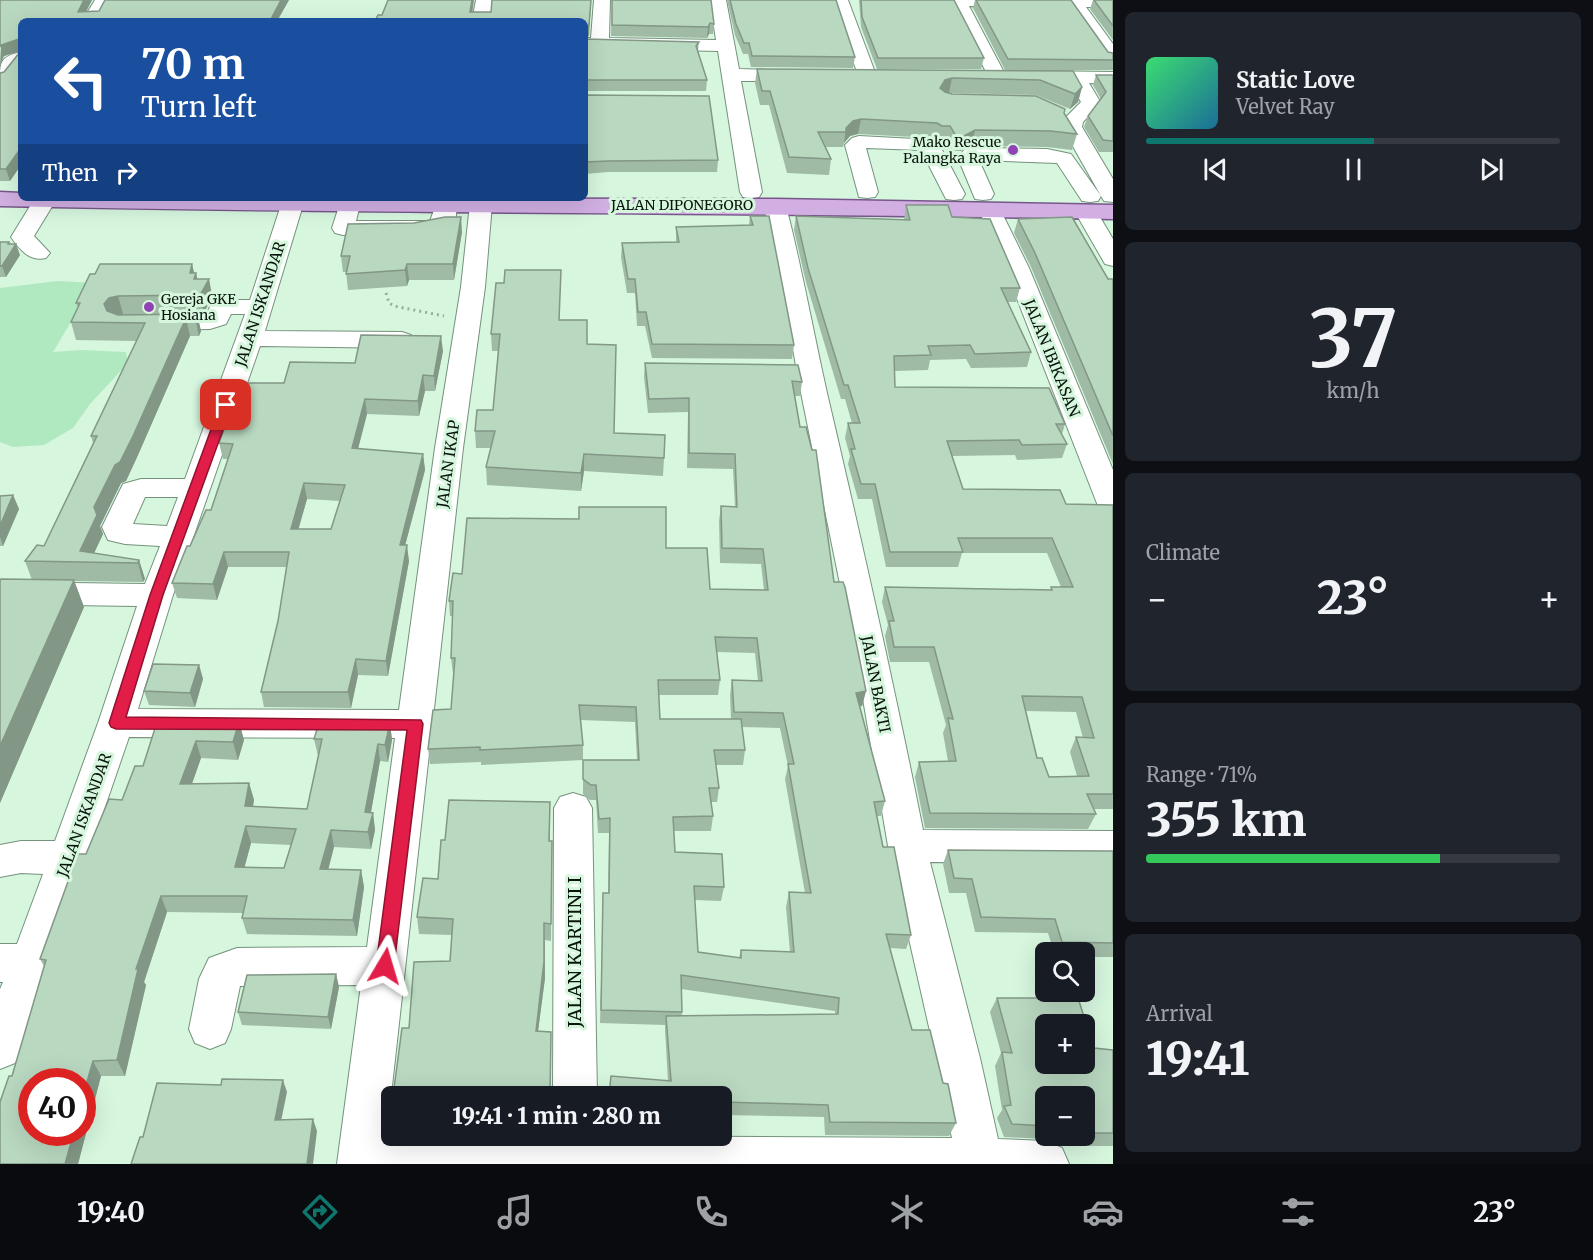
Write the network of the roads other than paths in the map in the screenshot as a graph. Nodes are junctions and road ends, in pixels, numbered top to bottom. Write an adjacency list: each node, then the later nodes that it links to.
1 (103, 0): 10 (street)
2 (484, 0): 11 (street)
3 (602, 0): 12 (street)
4 (718, 0): 13 (street, JALAN BAKTI)
5 (840, 0): 19 (street)
6 (872, 0): 7 (street)
7 (958, 1): 8 (street); 22 (street)
8 (1074, 1): 9 (street); 14 (street)
9 (1113, 2)
10 (93, 18)
11 (481, 18)
12 (592, 43): 13 (street)
13 (726, 46): 16 (street, JALAN BAKTI)
14 (1113, 57)
15 (18, 58): 23 (street)
16 (730, 75): 17 (street); 27 (street, JALAN BAKTI)
17 (810, 75)
18 (845, 75): 19 (street)
19 (867, 75): 20 (street)
20 (891, 75)
21 (973, 76): 22 (street)
22 (997, 76): 24 (street)
23 (0, 77)
24 (1076, 77): 25 (street); 33 (street)
25 (1113, 78)
26 (713, 99): 27 (street)
27 (736, 99): 36 (street, JALAN BAKTI)
28 (0, 184): 29 (main road)
29 (18, 184)
30 (588, 190): 36 (main road, JALAN DIPONEGORO)
31 (867, 192): 32 (main road, JALAN DIPONEGORO); 32 (street); 36 (main road, JALAN DIPONEGORO)
32 (954, 194): 39 (main road, JALAN DIPONEGORO)
33 (1113, 196): 42 (main road, JALAN DIPONEGORO)
34 (0, 199): 35 (main road, JALAN DIPONEGORO)
35 (18, 199)
36 (763, 199): 39 (main road, JALAN DIPONEGORO); 41 (main road, JALAN DIPONEGORO); 60 (street, JALAN BAKTI)
37 (44, 201): 46 (street)
38 (193, 201): 44 (main road, JALAN DIPONEGORO)
39 (986, 203): 42 (main road, JALAN DIPONEGORO); 42 (street, JALAN IBIKASAN); 53 (street, JALAN IBIKASAN)
40 (446, 204): 41 (main road, JALAN DIPONEGORO); 43 (main road, JALAN DIPONEGORO); 43 (street)
41 (481, 204): 50 (street, JALAN IKAP)
42 (1088, 204): 45 (main road, JALAN DIPONEGORO); 47 (street)
43 (349, 205): 44 (main road, JALAN DIPONEGORO)
44 (292, 206): 48 (street, JALAN ISKANDAR)
45 (1113, 212)
46 (38, 253)
47 (1113, 259)
48 (260, 307): 49 (street); 51 (street, JALAN ISKANDAR)
49 (134, 323)
50 (451, 334): 51 (street); 58 (street, JALAN IKAP)
51 (250, 338): 52 (street, JALAN ISKANDAR)
52 (196, 488): 54 (street, JALAN ISKANDAR); 54 (street)
53 (1113, 506)
54 (178, 537): 56 (street, JALAN ISKANDAR)
55 (0, 593): 56 (street)
56 (157, 595): 57 (street, JALAN ISKANDAR)
57 (116, 723): 58 (street); 62 (street, JALAN ISKANDAR)
58 (416, 724): 65 (street, JALAN IKAP)
59 (573, 808): 68 (street, JALAN KARTINI I)
60 (907, 846): 61 (street); 70 (street, JALAN BAKTI)
61 (1113, 847)
62 (68, 858): 63 (street); 64 (street, JALAN ISKANDAR)
63 (0, 861)
64 (15, 963): 67 (street, JALAN ISKANDAR)
65 (385, 966): 66 (street); 71 (street, JALAN IKAP)
66 (210, 1029)
67 (0, 1048)
68 (575, 1086)
69 (576, 1147): 70 (street); 71 (street)
70 (979, 1162): 72 (street)
71 (360, 1164)
72 (1046, 1164)

